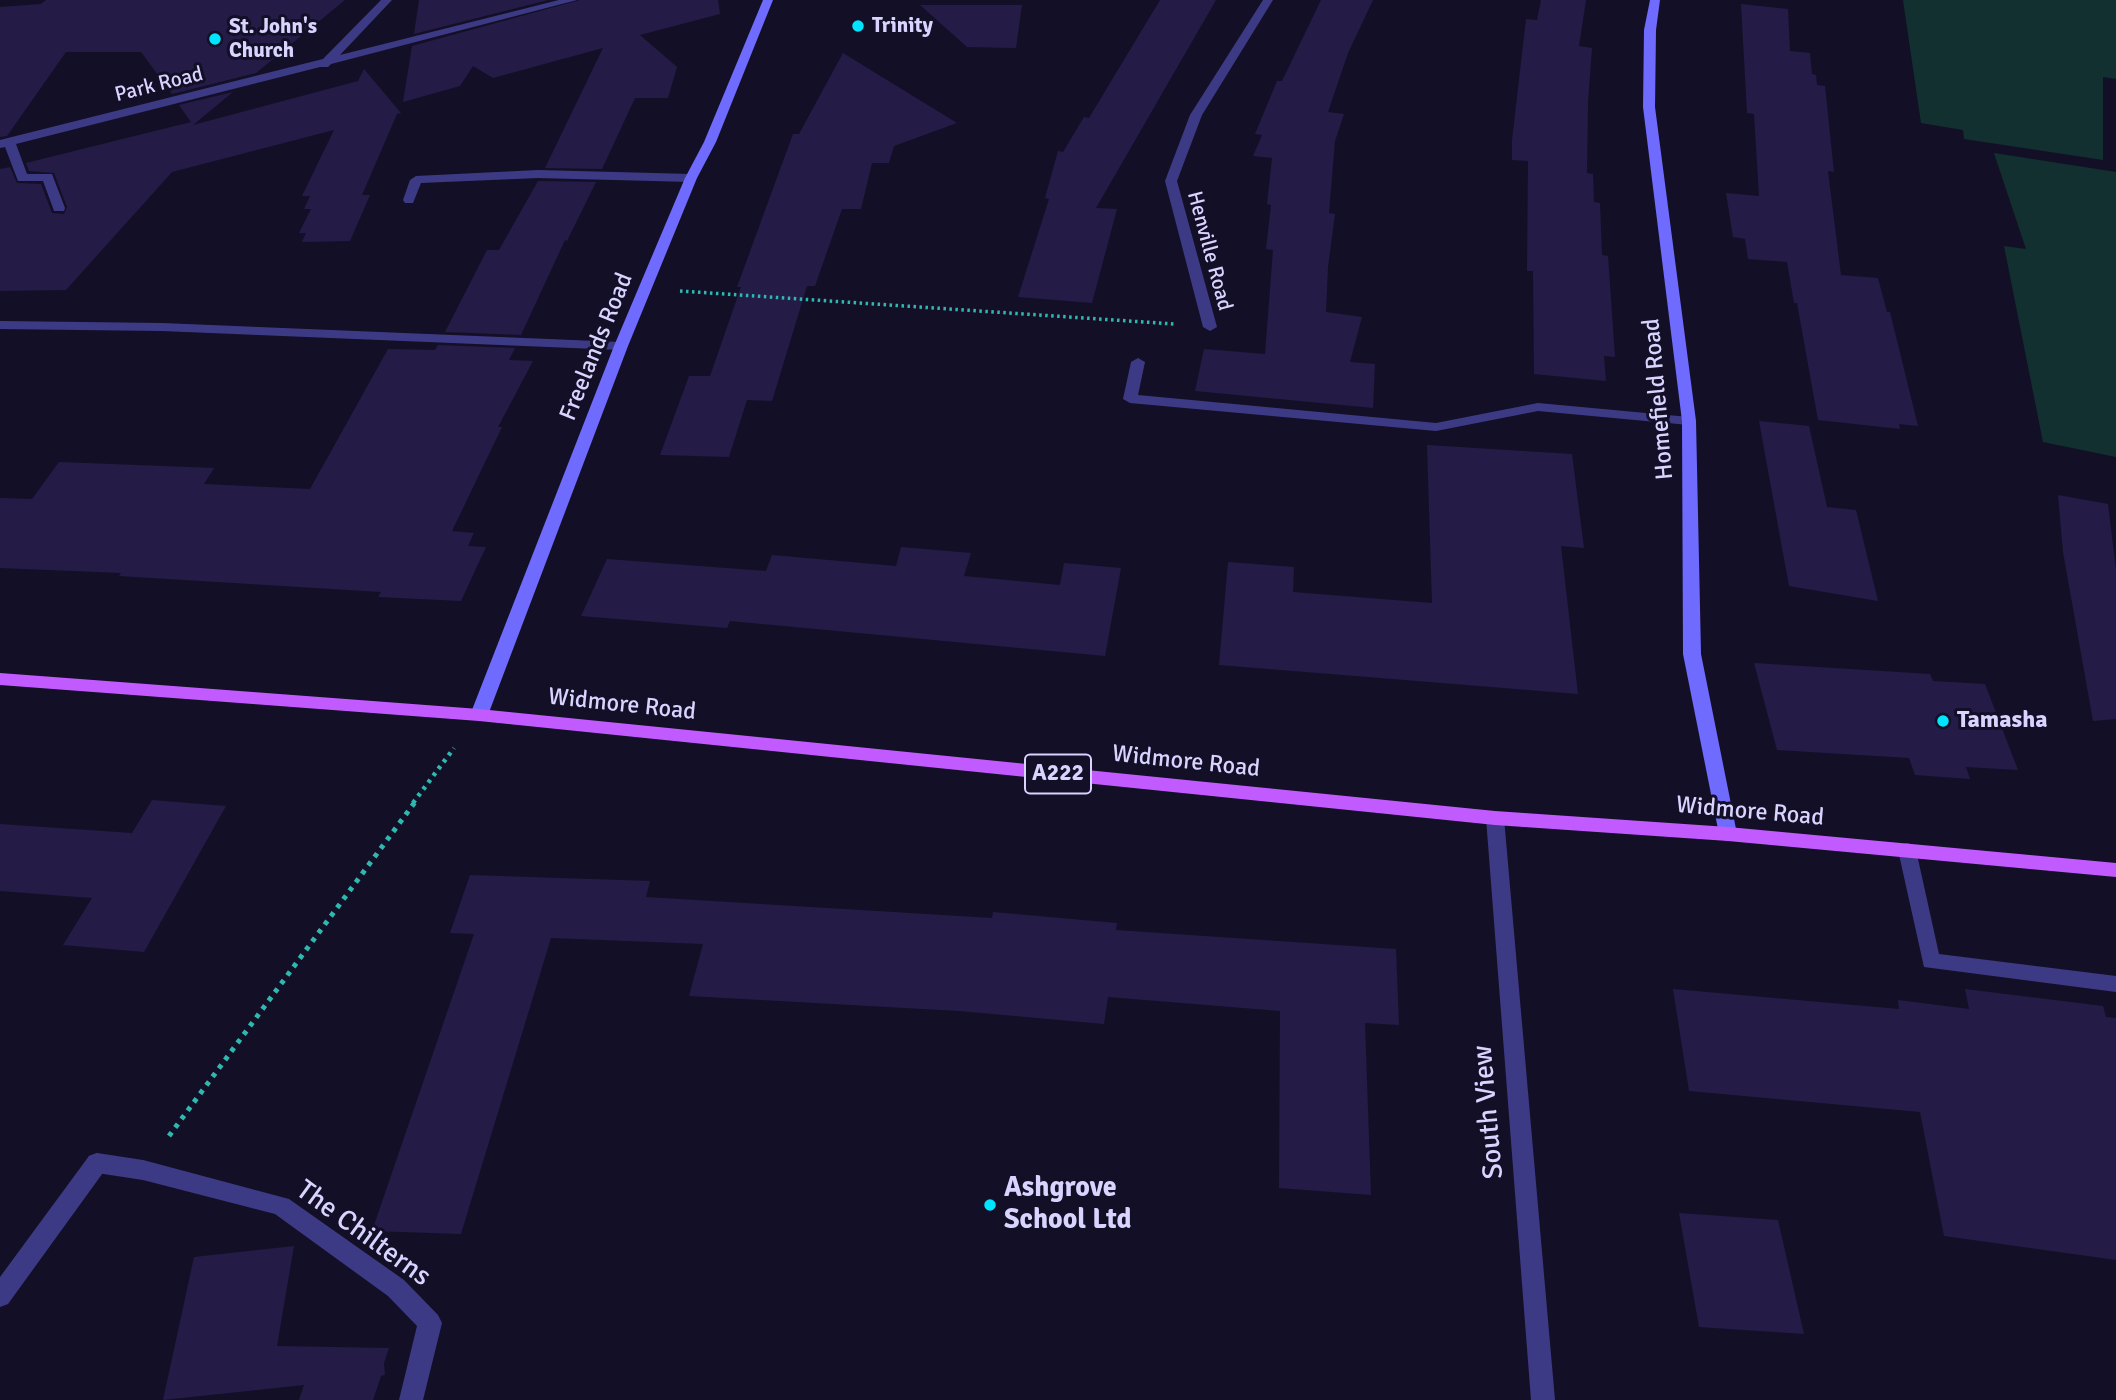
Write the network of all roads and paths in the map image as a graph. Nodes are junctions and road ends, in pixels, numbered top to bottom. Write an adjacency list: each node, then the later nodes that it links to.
1 (387, 0): 6 (street)
2 (572, 0): 6 (street, Park Road)
3 (768, 0): 8 (street, Freelands Road)
4 (1268, 0): 13 (street, Henville Road)
5 (1656, 0): 16 (street, Homefield Road)
6 (324, 65): 7 (street, Park Road)
7 (5, 143): 10 (street)
8 (691, 178): 9 (street); 11 (street, Freelands Road)
9 (409, 200)
10 (59, 208)
11 (645, 289): 13 (path); 14 (street, Freelands Road)
12 (0, 326): 14 (street)
13 (1210, 327)
14 (621, 346): 18 (street, Freelands Road)
15 (1138, 362): 16 (street)
16 (1689, 421): 20 (street, Homefield Road)
17 (0, 679): 18 (main road, Widmore Road / A222)
18 (479, 715): 19 (main road, Widmore Road / A222); 24 (path)
19 (1495, 818): 20 (main road, Widmore Road / A222); 27 (street, South View)
20 (1728, 834): 21 (main road, Widmore Road / A222)
21 (1907, 850): 22 (main road, Widmore Road / A222); 23 (street)
22 (2116, 870)
23 (2116, 984)
24 (144, 1170): 25 (street, The Chilterns); 26 (street, The Chilterns)
25 (0, 1296)
26 (411, 1400)
27 (1543, 1400)

